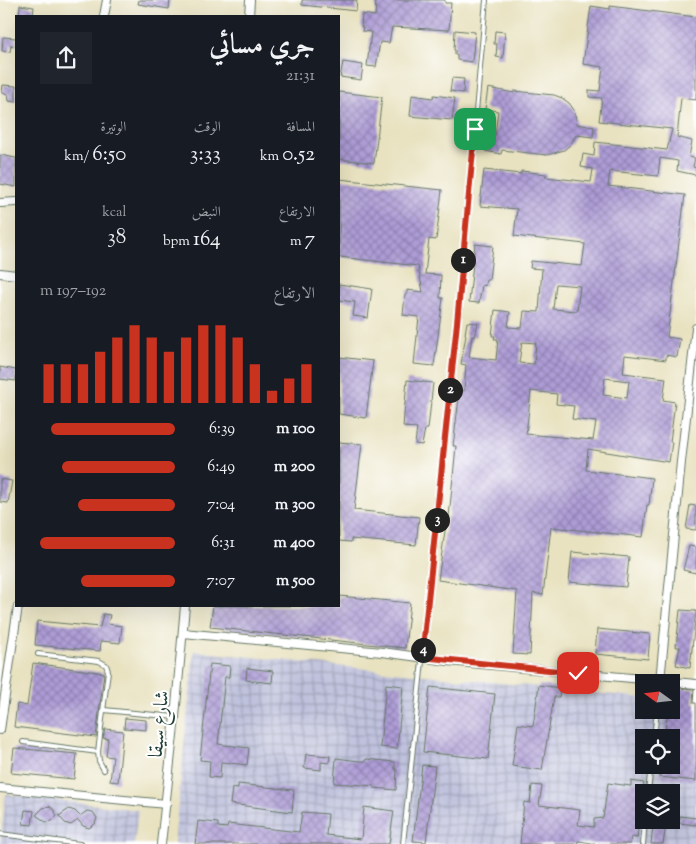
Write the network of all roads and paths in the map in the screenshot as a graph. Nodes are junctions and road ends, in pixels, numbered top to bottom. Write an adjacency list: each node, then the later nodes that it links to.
1 (107, 0): 4 (street)
2 (250, 0): 5 (street)
3 (486, 0): 15 (lane)
4 (104, 15)
5 (249, 15)
6 (15, 202): 7 (street)
7 (0, 203)
8 (0, 273): 9 (street)
9 (15, 275)
10 (696, 328): 16 (street)
11 (18, 607): 22 (street)
12 (185, 607): 13 (street, شارع سيقا)
13 (183, 633): 15 (street); 21 (street, شارع سيقا)
14 (38, 654): 20 (lane)
15 (422, 657): 17 (street); 32 (lane)
16 (661, 674)
17 (635, 679)
18 (680, 683): 19 (street)
19 (696, 684)
20 (104, 710): 21 (lane); 24 (lane)
21 (176, 717): 27 (street, شارع سيقا)
22 (0, 730)
23 (23, 742): 24 (lane)
24 (98, 752): 25 (lane)
25 (104, 770)
26 (0, 788): 27 (street)
27 (166, 804): 31 (street, شارع سيقا)
28 (644, 829): 33 (lane)
29 (0, 834): 30 (lane)
30 (80, 844)
31 (161, 844)
32 (403, 844)
33 (643, 844)

